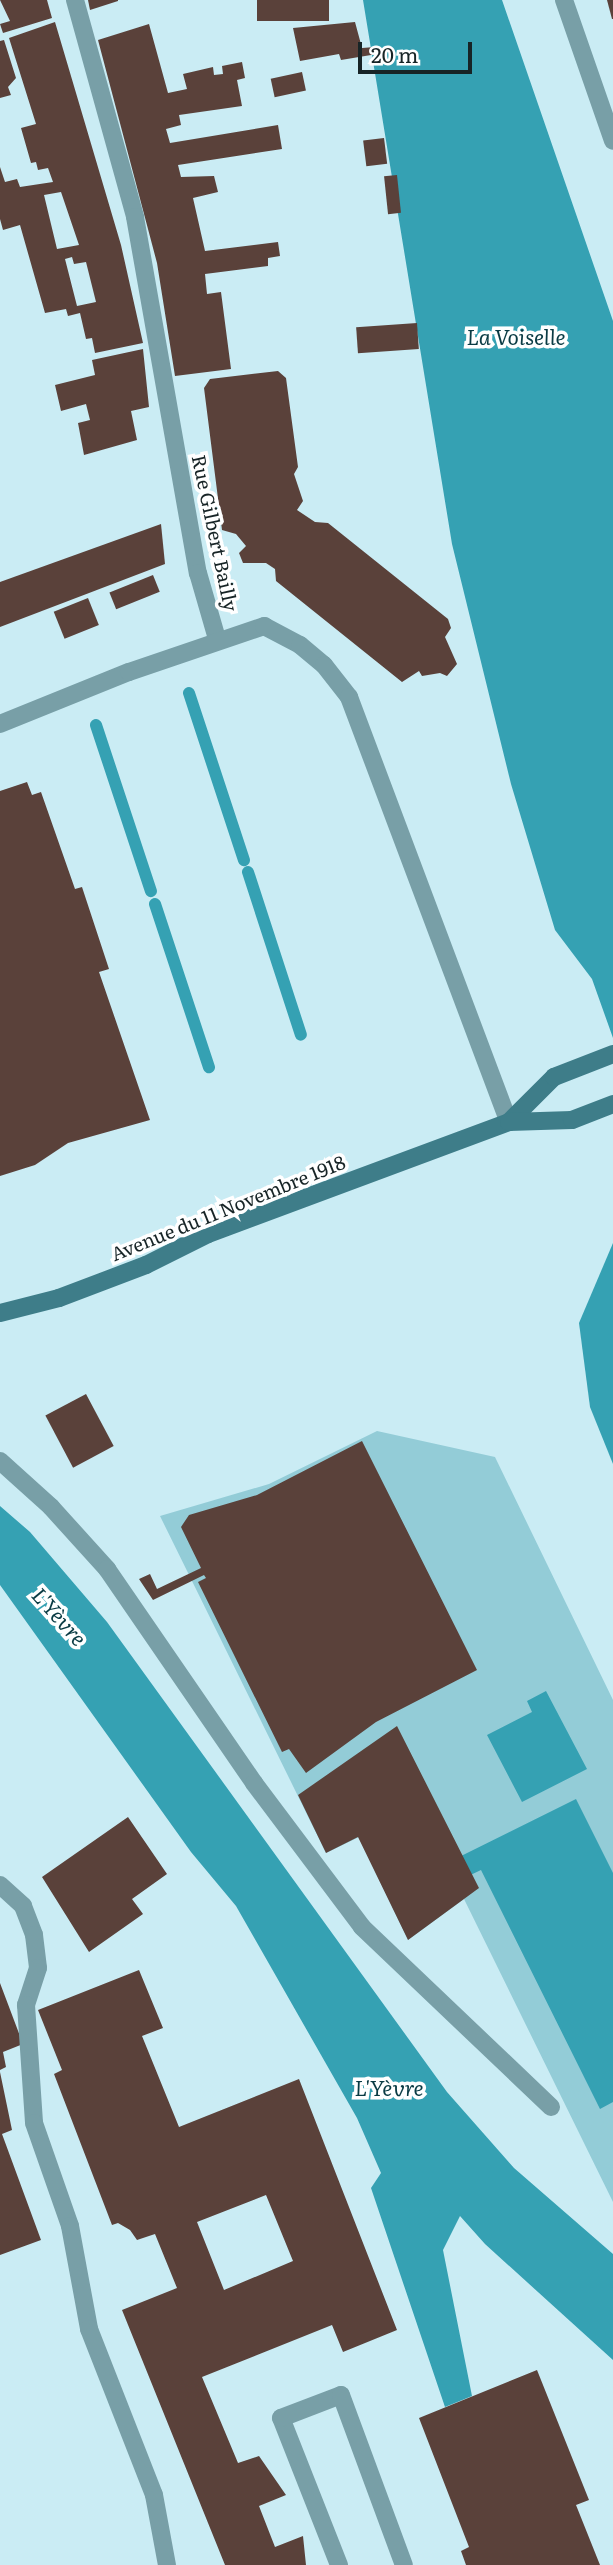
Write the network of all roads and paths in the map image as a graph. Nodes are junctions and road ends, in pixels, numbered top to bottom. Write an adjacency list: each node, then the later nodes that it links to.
1 (75, 0): 4 (street, Rue Gilbert Bailly)
2 (564, 0): 3 (street)
3 (613, 141)
4 (217, 639): 5 (street); 8 (street, Rue Gilbert Bailly)
5 (0, 724)
6 (613, 1054): 8 (main road, Avenue du 11 Novembre 1918)
7 (613, 1104): 8 (main road, Avenue du 11 Novembre 1918)
8 (509, 1122): 9 (main road, Avenue du 11 Novembre 1918)
9 (0, 1312)
10 (0, 1461): 12 (street)
11 (0, 1885): 13 (street)
12 (551, 2107)
13 (167, 2565)
14 (339, 2565): 15 (street)
15 (404, 2565)

